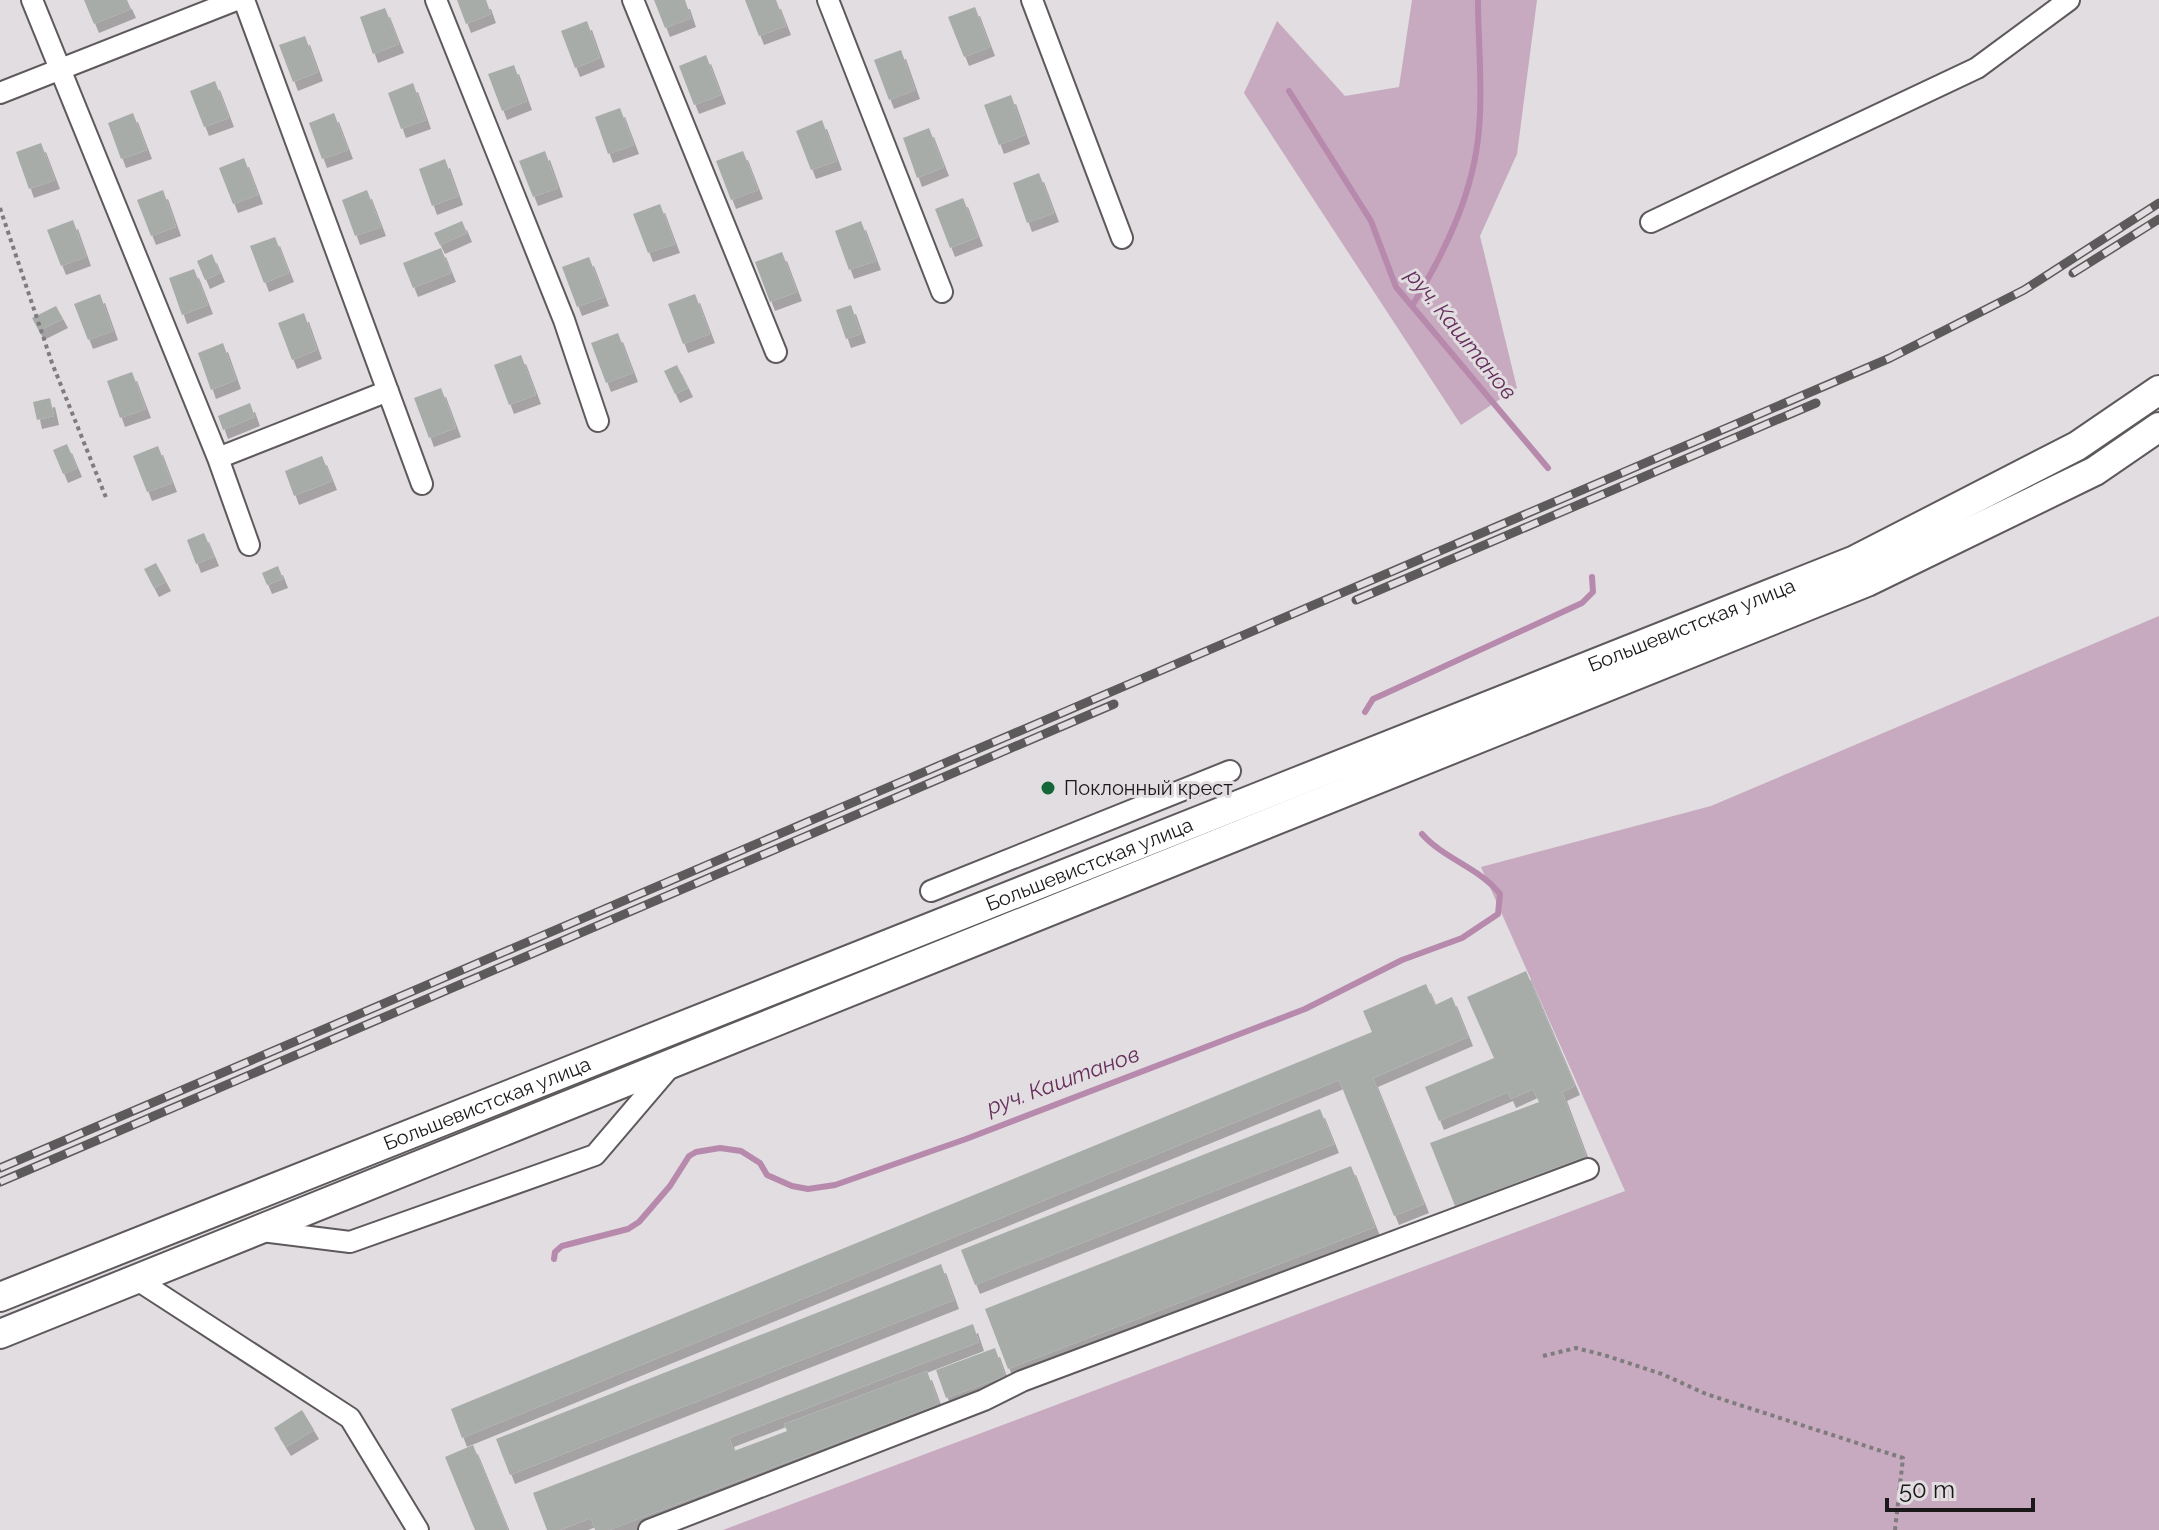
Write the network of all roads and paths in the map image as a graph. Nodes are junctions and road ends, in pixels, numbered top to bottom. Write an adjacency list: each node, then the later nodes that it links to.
1 (32, 0): 10 (street)
2 (236, 0): 9 (street)
3 (244, 0): 18 (street)
4 (436, 0): 19 (street)
5 (633, 0): 16 (street)
6 (828, 0): 15 (street)
7 (1032, 0): 14 (street)
8 (2069, 0): 13 (street)
9 (215, 4): 10 (street)
10 (59, 70): 11 (street); 21 (street)
11 (0, 93)
12 (0, 208): 23 (path)
13 (1651, 222)
14 (1122, 238)
15 (942, 292)
16 (776, 352)
17 (2159, 390): 31 (highway, Большевистская улица)
18 (388, 391): 21 (street); 22 (street)
19 (598, 421)
20 (2159, 427): 27 (highway, Большевистская улица)
21 (218, 458): 24 (street)
22 (422, 484)
23 (107, 500)
24 (249, 545)
25 (1230, 771): 26 (street)
26 (931, 891)
27 (675, 1062): 29 (highway, Большевистская улица); 29 (street)
28 (1588, 1169): 35 (street)
29 (258, 1230): 30 (highway, Большевистская улица)
30 (136, 1279): 32 (highway, Большевистская улица); 34 (street)
31 (0, 1297)
32 (0, 1334)
33 (1543, 1356): 36 (path)
34 (418, 1530)
35 (649, 1530)
36 (1895, 1530)

